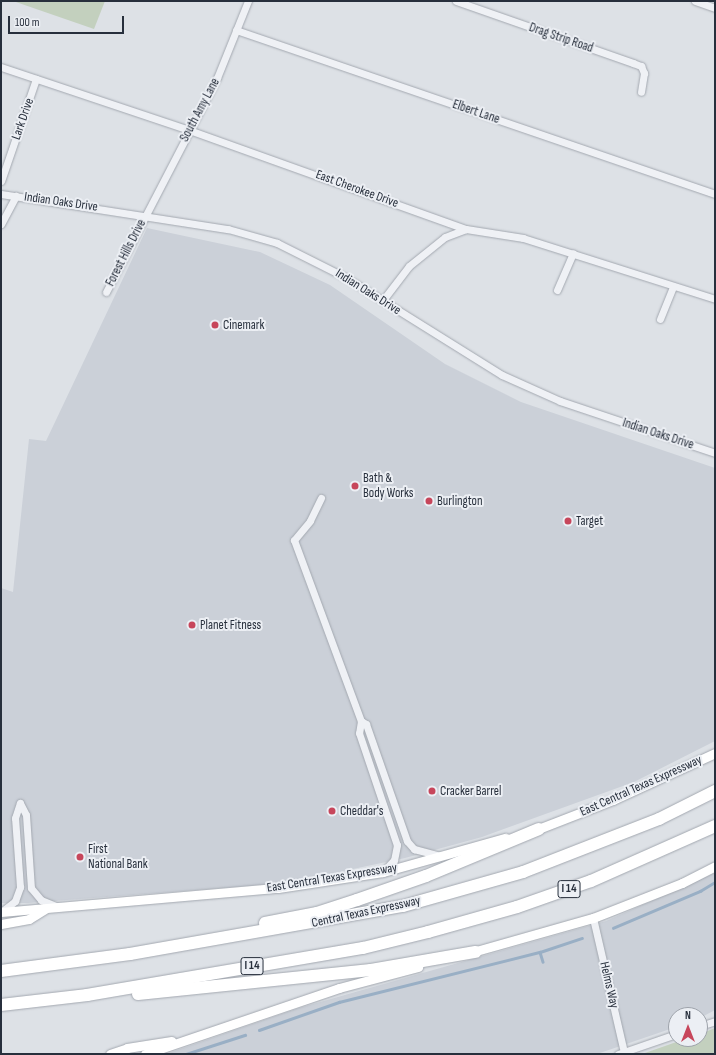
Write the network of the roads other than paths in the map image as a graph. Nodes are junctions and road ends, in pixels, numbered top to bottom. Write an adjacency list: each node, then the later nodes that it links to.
1 (248, 1): 5 (street, South Amy Lane)
2 (456, 1): 8 (street, Drag Strip Road)
3 (695, 1): 4 (street)
4 (715, 8)
5 (236, 30): 9 (street, South Amy Lane); 12 (street, Elbert Lane)
6 (1, 67): 7 (street, East Cherokee Drive)
7 (36, 79): 9 (street, East Cherokee Drive); 10 (street, Lark Drive)
8 (641, 92)
9 (189, 130): 14 (street, South Amy Lane); 16 (street, East Cherokee Drive)
10 (1, 181)
11 (1, 194): 13 (street, Indian Oaks Drive)
12 (715, 194)
13 (16, 196): 14 (street, Indian Oaks Drive); 15 (street)
14 (145, 215): 20 (street, Forest Hills Drive); 22 (street, Indian Oaks Drive)
15 (1, 224)
16 (466, 229): 17 (street, East Cherokee Drive); 22 (street)
17 (573, 253): 18 (street, East Cherokee Drive); 19 (street)
18 (673, 286): 21 (street, East Cherokee Drive); 23 (street)
19 (557, 290)
20 (106, 292)
21 (715, 299)
22 (383, 300): 24 (street, Indian Oaks Drive)
23 (660, 319)
24 (715, 453)
25 (321, 498): 26 (street)
26 (361, 721): 31 (street); 33 (street)
27 (715, 753): 30 (main road, East Central Texas Expressway)
28 (715, 791): 39 (highway, Central Texas Expressway / I 14)
29 (715, 826): 42 (highway, I 14)
30 (539, 829): 31 (main road, East Central Texas Expressway); 39 (highway)
31 (441, 856): 33 (main road, East Central Texas Expressway)
32 (715, 866): 37 (main road)
33 (383, 872): 34 (main road, East Central Texas Expressway)
34 (58, 907): 35 (main road, East Central Texas Expressway); 36 (street)
35 (46, 908): 36 (main road, East Central Texas Expressway); 38 (main road)
36 (1, 912)
37 (593, 918): 40 (main road); 46 (street, Helms Way)
38 (1, 924)
39 (168, 948): 41 (highway, Central Texas Expressway / I 14)
40 (475, 952): 42 (highway); 45 (main road)
41 (1, 971)
42 (87, 995): 43 (highway, I 14)
43 (1, 1005)
44 (668, 1037): 46 (street)
45 (187, 1040): 47 (main road); 48 (main road)
46 (621, 1053)
47 (110, 1054)
48 (145, 1054)

